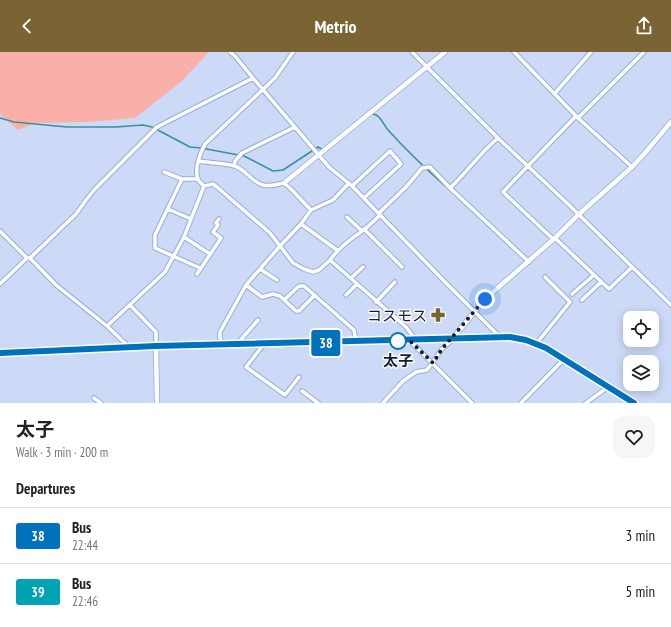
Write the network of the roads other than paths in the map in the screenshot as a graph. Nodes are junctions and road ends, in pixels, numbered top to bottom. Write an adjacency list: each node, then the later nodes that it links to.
1 (230, 52): 9 (street)
2 (293, 52): 10 (street)
3 (412, 52): 8 (street)
4 (446, 52): 8 (street)
5 (514, 52): 11 (street)
6 (591, 52): 11 (street)
7 (644, 52): 12 (street)
8 (427, 68): 15 (street); 16 (street)
9 (252, 78): 10 (street); 45 (street)
10 (263, 89): 14 (street); 17 (street)
11 (555, 93): 12 (street)
12 (577, 117): 19 (street); 20 (street)
13 (671, 122): 20 (street)
14 (295, 127): 16 (street); 18 (street)
15 (498, 138): 19 (street); 27 (street)
16 (319, 155): 24 (street); 25 (street)
17 (198, 161): 18 (street); 23 (street)
18 (234, 166): 24 (street)
19 (527, 166): 32 (street); 40 (street)
20 (632, 167): 32 (street)
21 (164, 172): 22 (street)
22 (182, 179): 23 (street); 29 (street)
23 (198, 179): 26 (street)
24 (284, 183): 30 (street)
25 (350, 184): 28 (street); 28 (street); 30 (street)
26 (204, 186): 34 (street); 41 (street)
27 (450, 188): 31 (street); 47 (street)
28 (364, 198): 31 (street)
29 (168, 209): 34 (street); 44 (street)
30 (311, 210): 36 (street)
31 (379, 214): 37 (street); 71 (street)
32 (578, 215): 40 (street); 50 (street)
33 (347, 217): 37 (street)
34 (191, 218): 39 (street)
35 (219, 219): 43 (street)
36 (301, 224): 41 (street); 42 (street)
37 (363, 230): 42 (street); 48 (street)
38 (0, 231): 45 (street)
39 (184, 237): 43 (street); 44 (street)
40 (554, 239): 47 (street); 54 (street)
41 (280, 246): 46 (street); 52 (street)
42 (337, 250): 46 (street)
43 (210, 254): 51 (street)
44 (174, 257): 51 (street); 69 (street)
45 (28, 258): 60 (street); 73 (street)
46 (330, 260): 56 (street)
47 (529, 262): 71 (street)
48 (402, 266)
49 (363, 267): 56 (street)
50 (632, 267): 59 (street); 70 (street)
51 (200, 268): 53 (street)
52 (260, 269): 57 (street); 62 (street)
53 (197, 274)
54 (594, 275): 59 (street); 63 (street)
55 (545, 277): 80 (street)
56 (352, 278): 61 (street)
57 (277, 280)
58 (395, 282): 68 (street)
59 (602, 282): 67 (street)
60 (0, 284)
61 (357, 284): 65 (street); 68 (street)
62 (246, 285): 66 (street); 81 (street)
63 (572, 294)
64 (315, 295): 66 (street); 66 (street); 78 (street)
65 (346, 295)
66 (284, 300)
67 (582, 300)
68 (376, 302): 77 (street)
69 (130, 305): 73 (street); 83 (street)
70 (671, 305)
71 (475, 313): 74 (street); 75 (street)
72 (258, 320): 82 (street)
73 (107, 326): 84 (street)
74 (500, 337): 75 (highway); 80 (highway)
75 (453, 338): 77 (highway); 87 (street)
76 (409, 340): 77 (highway); 78 (highway); 87 (street)
77 (416, 340)
78 (356, 342): 79 (highway)
79 (264, 344): 82 (highway); 88 (street)
80 (536, 344): 86 (highway)
81 (224, 345): 82 (highway); 83 (highway)
82 (236, 345)
83 (156, 346): 84 (highway); 94 (street)
84 (130, 347): 85 (highway)
85 (0, 353)
86 (564, 359): 89 (highway); 97 (street)
87 (433, 363): 95 (street); 96 (street)
88 (299, 377)
89 (608, 386): 98 (street); 99 (highway)
90 (302, 391): 92 (street)
91 (94, 398): 93 (street)
92 (316, 402)
93 (101, 403)
94 (157, 403)
95 (384, 403)
96 (472, 403)
97 (521, 403)
98 (586, 403)
99 (634, 403)

